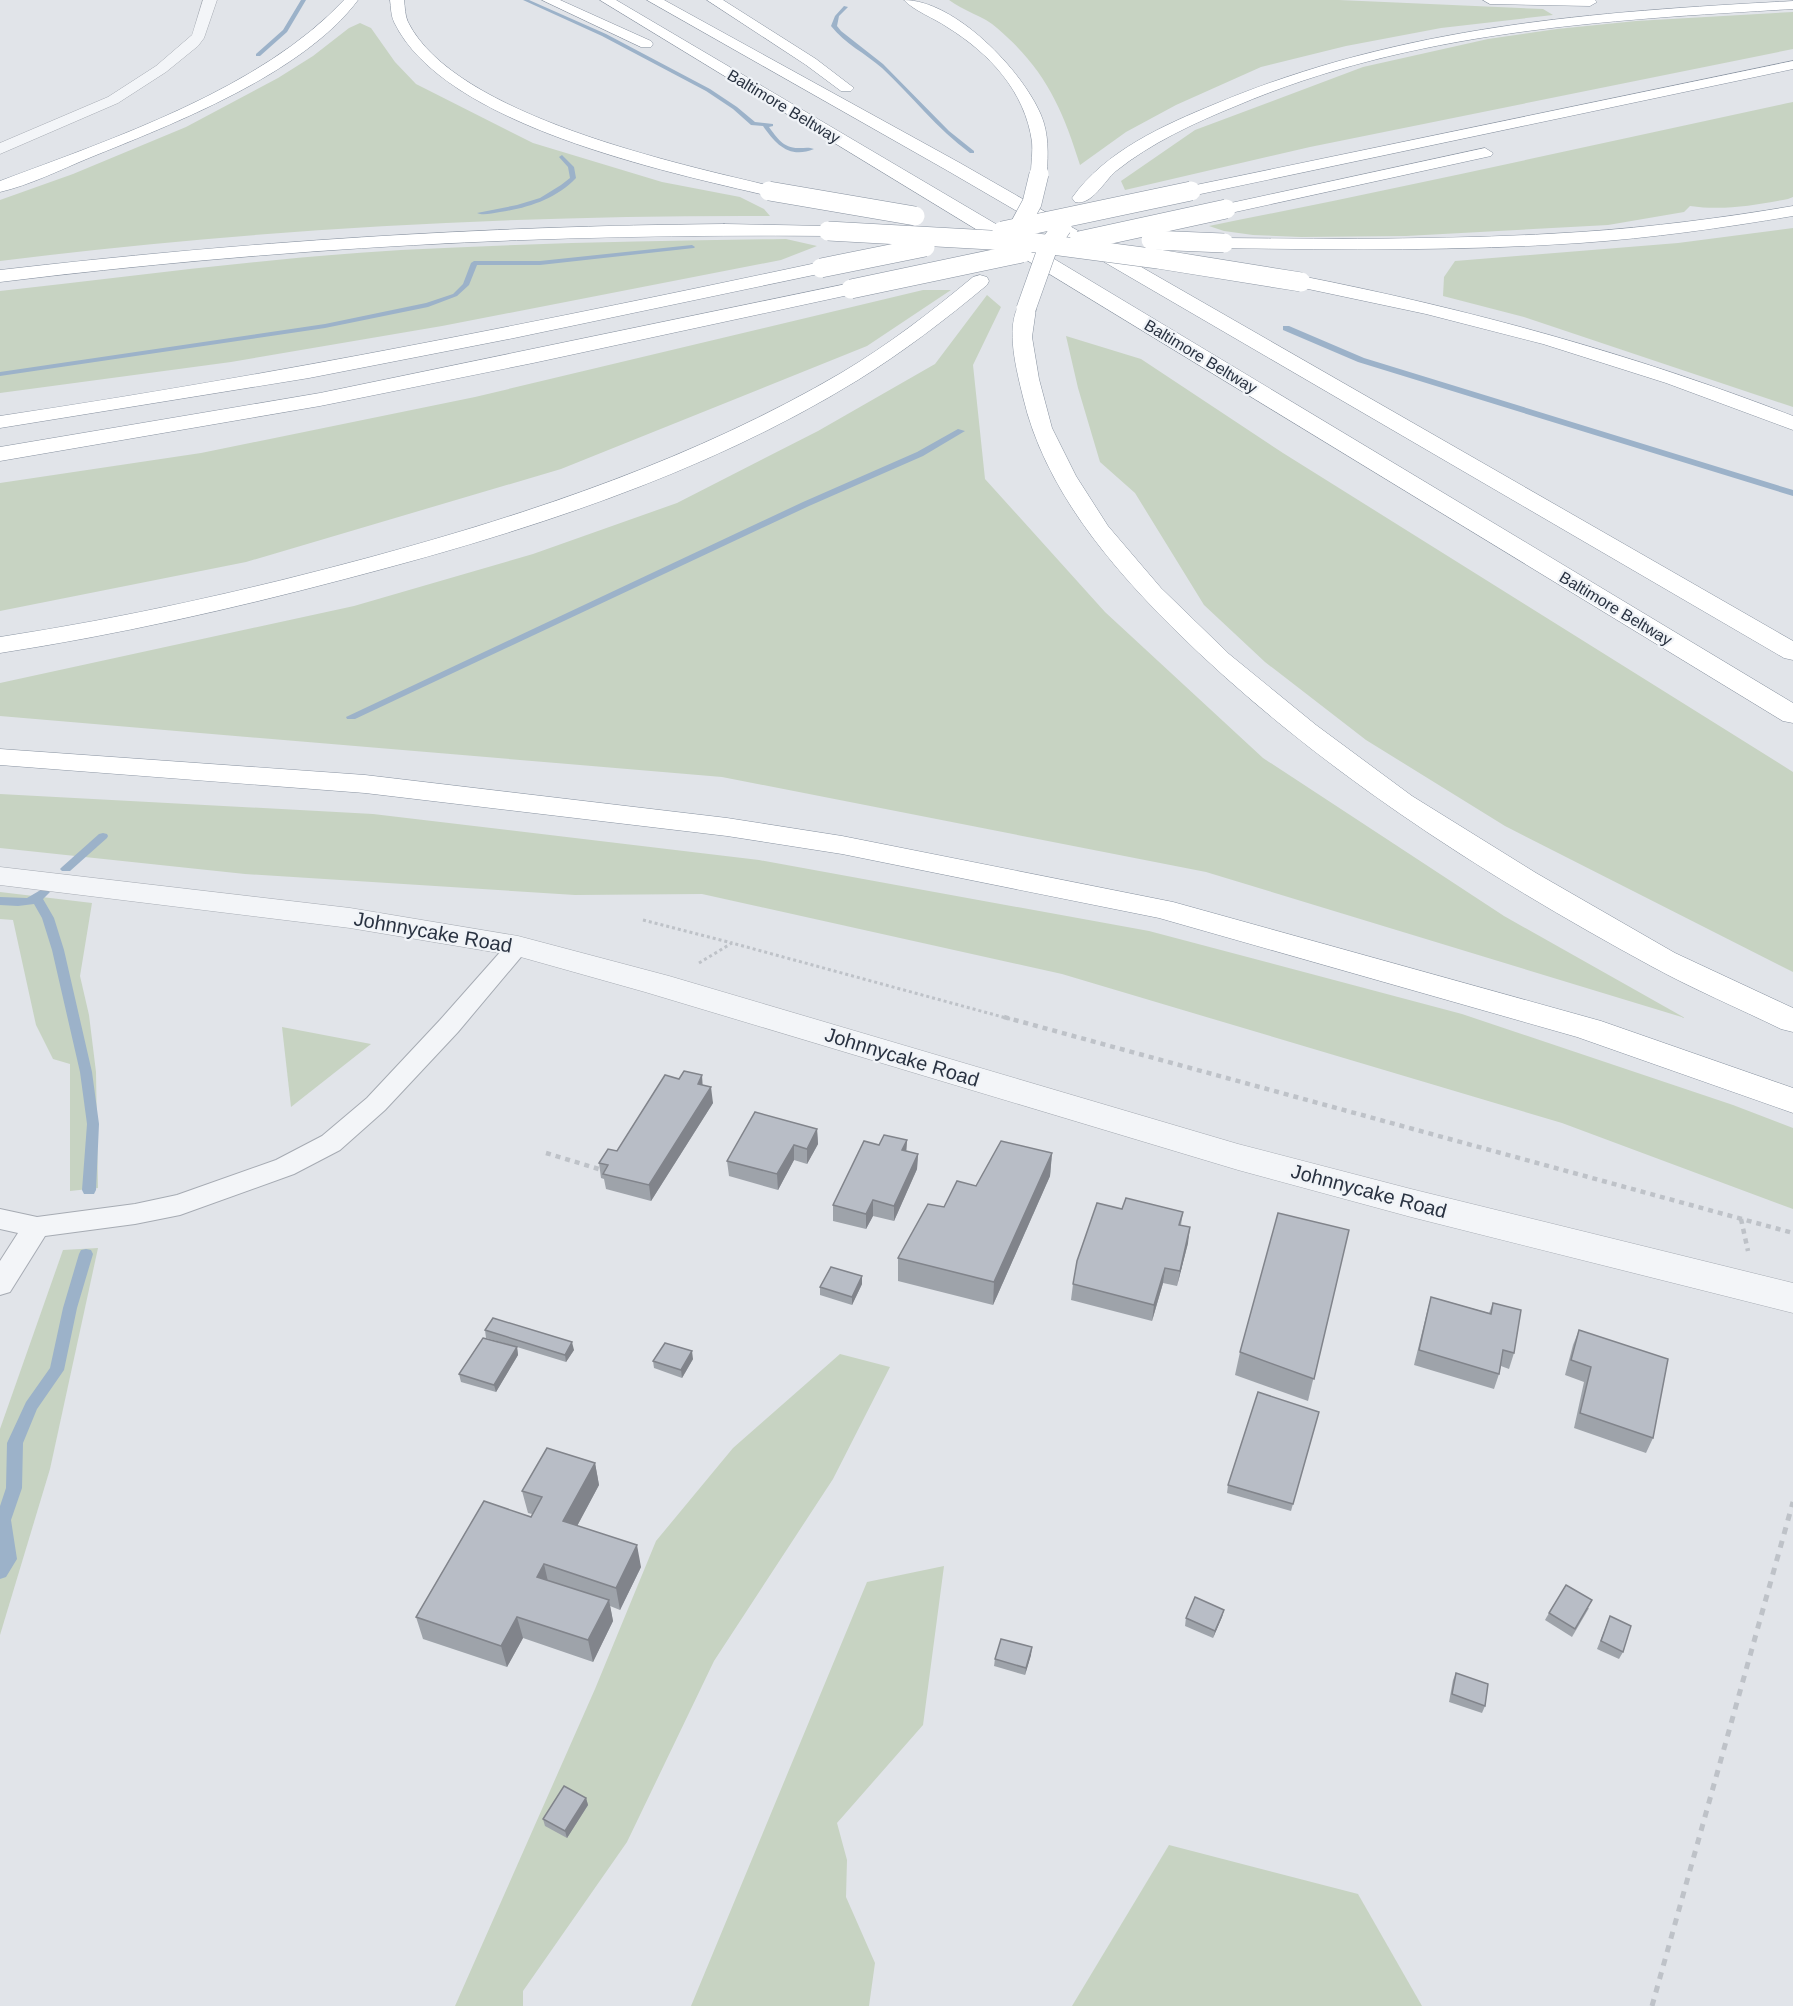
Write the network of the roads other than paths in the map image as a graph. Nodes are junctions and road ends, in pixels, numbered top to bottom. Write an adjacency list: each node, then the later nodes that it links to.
1 (210, 0): 18 (street)
2 (351, 0): 20 (highway)
3 (397, 0): 21 (highway, bridge)
4 (549, 0): 14 (highway)
5 (607, 0): 22 (highway, Baltimore Beltway)
6 (654, 0): 19 (highway, Baltimore Beltway)
7 (714, 0): 19 (highway)
8 (911, 0): 27 (highway, bridge)
9 (1490, 0): 11 (highway)
10 (1793, 0): 12 (highway)
11 (1599, 2)
12 (1621, 2)
13 (1793, 5): 33 (highway, bridge)
14 (659, 51)
15 (679, 61): 22 (highway)
16 (1793, 65): 24 (highway, bridge)
17 (1504, 149): 26 (highway, bridge)
18 (0, 150)
19 (954, 167): 28 (highway, Baltimore Beltway)
20 (0, 187)
21 (1793, 211)
22 (995, 231): 29 (highway, Baltimore Beltway)
23 (0, 276): 25 (highway, bridge)
24 (0, 422)
25 (1793, 424)
26 (0, 454)
27 (0, 645)
28 (1793, 652)
29 (1793, 715)
30 (0, 757): 34 (highway)
31 (0, 876): 32 (street, Johnnycake Road)
32 (518, 946): 36 (lane); 38 (street, Johnnycake Road)
33 (1793, 1021)
34 (1793, 1101)
35 (0, 1219): 36 (lane)
36 (37, 1227): 37 (lane)
37 (0, 1284)
38 (1793, 1298)

